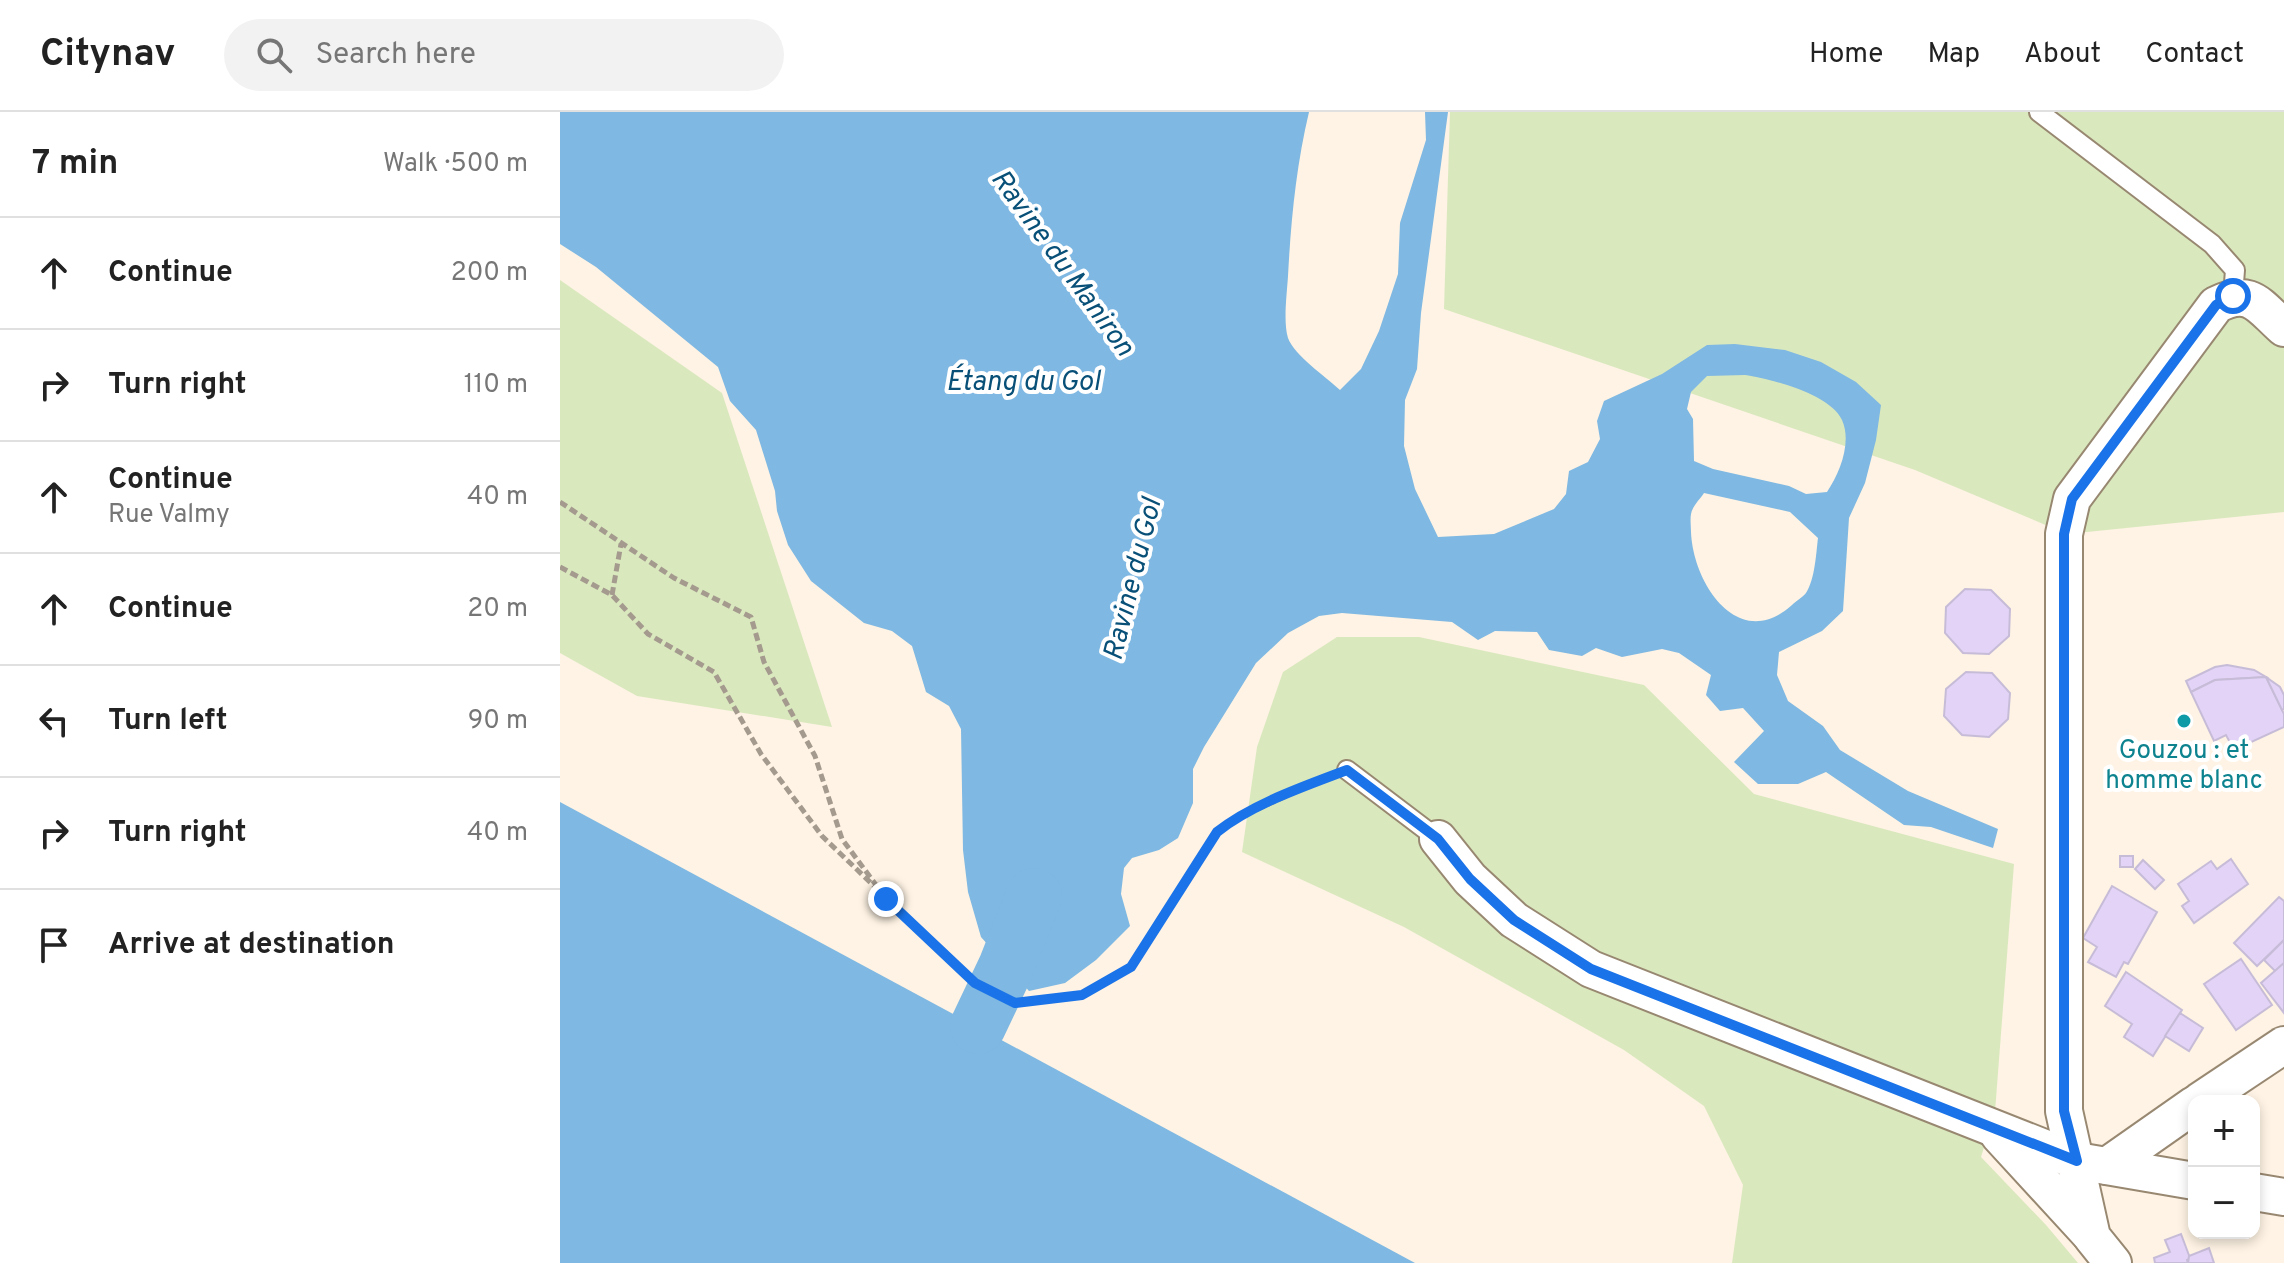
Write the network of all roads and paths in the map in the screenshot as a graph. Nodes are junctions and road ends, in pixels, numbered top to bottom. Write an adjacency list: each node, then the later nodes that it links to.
1 (2039, 112): 2 (lane)
2 (2233, 296): 3 (street); 15 (street)
3 (2284, 328)
4 (560, 502): 5 (path)
5 (621, 544): 7 (path); 10 (path)
6 (560, 567): 7 (path)
7 (612, 595): 10 (path)
8 (1347, 770): 9 (lane); 10 (path)
9 (1438, 839): 14 (street)
10 (886, 899)
11 (2284, 1045): 12 (street)
12 (2209, 1095)
13 (2188, 1108): 15 (street)
14 (1992, 1128): 15 (street); 19 (street)
15 (2092, 1164): 16 (street); 19 (street)
16 (2188, 1180)
17 (2260, 1193): 18 (street)
18 (2284, 1197)
19 (2103, 1250)

